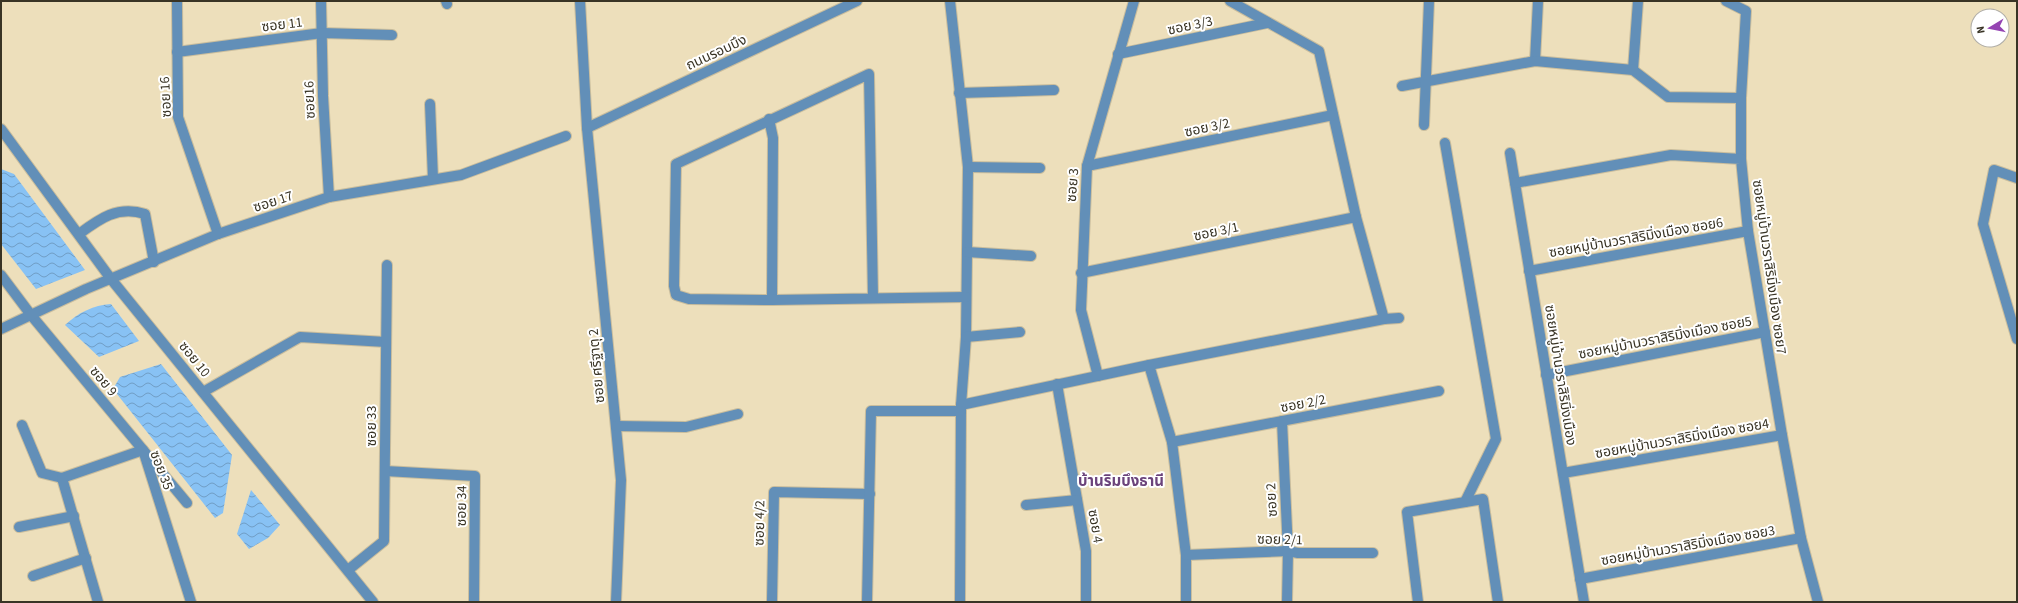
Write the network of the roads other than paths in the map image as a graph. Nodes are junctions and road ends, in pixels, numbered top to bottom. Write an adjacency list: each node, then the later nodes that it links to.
1 (177, 1): 15 (street, ซอย 16)
2 (321, 1): 13 (street, ซอย16)
3 (580, 1): 28 (street, ซอย ศรีฐาตุ 2)
4 (857, 1): 28 (street, ถนนรอบบึง)
5 (950, 1): 22 (street)
6 (1134, 1): 16 (street, ซอย 3)
7 (1230, 1): 12 (street)
8 (1429, 1): 19 (street)
9 (1538, 1): 17 (street)
10 (1638, 1): 18 (street)
11 (1726, 1): 23 (street)
12 (1267, 23): 16 (street, ซอย 3/3); 25 (street)
13 (322, 33): 14 (street, ซอย 11); 15 (street, ซอย 11); 40 (street, ซอย16)
14 (392, 35)
15 (177, 52): 44 (street, ซอย 16)
16 (1118, 54): 34 (street, ซอย 3)
17 (1535, 61): 18 (street); 19 (street)
18 (1633, 70): 23 (street)
19 (1426, 82): 20 (street); 27 (street)
20 (1402, 86)
21 (1054, 90): 22 (street)
22 (959, 94): 35 (street)
23 (1741, 98): 33 (street)
24 (430, 104): 38 (street)
25 (1332, 115): 34 (street, ซอย 3/2); 41 (street)
26 (769, 119): 54 (street); 55 (street); 55 (street)
27 (1424, 125)
28 (587, 128): 75 (street, ซอย ศรีฐาตุ 2)
29 (1, 129): 43 (street, ซอย 10)
30 (566, 136): 38 (street, ซอย 17)
31 (1445, 143): 84 (street)
32 (1510, 153): 39 (street, ซอยหมู่บ้านวราสิริมิ่งเมือง)
33 (1741, 159): 39 (street); 42 (street, ซอยหมู่บ้านวราสิริมิ่งเมือง ซอย7)
34 (1087, 166): 50 (street, ซอย 3)
35 (968, 167): 36 (street); 45 (street)
36 (1040, 168)
37 (2017, 178): 63 (street)
38 (433, 179): 40 (street, ซอย 17)
39 (1515, 183): 49 (street, ซอยหมู่บ้านวราสิริมิ่งเมือง)
40 (329, 197): 44 (street, ซอย 17)
41 (1356, 217): 50 (street, ซอย 3/1); 58 (street)
42 (1748, 231): 49 (street, ซอยหมู่บ้านวราสิริมิ่งเมือง ซอย6); 61 (street, ซอยหมู่บ้านวราสิริมิ่งเมือง ซอย7)
43 (78, 234): 47 (street); 52 (street, ซอย 10)
44 (218, 234): 47 (street, ซอย 17)
45 (967, 252): 46 (street); 53 (street)
46 (1031, 256)
47 (154, 262): 52 (street, ซอย 17)
48 (387, 265): 64 (street, ซอย 33)
49 (1529, 271): 66 (street, ซอยหมู่บ้านวราสิริมิ่งเมือง)
50 (1081, 273): 67 (street, ซอย 3)
51 (1, 275): 56 (street, ซอย 9)
52 (111, 279): 56 (street, ซอย 17); 70 (street, ซอย 10)
53 (966, 297): 54 (street); 62 (street)
54 (873, 298): 55 (street)
55 (772, 300)
56 (31, 315): 59 (street, ซอย 17); 78 (street, ซอย 9)
57 (1399, 318): 58 (street)
58 (1384, 319): 65 (street)
59 (1, 329)
60 (1020, 332): 62 (street)
61 (1765, 332): 66 (street, ซอยหมู่บ้านวราสิริมิ่งเมือง ซอย5); 76 (street, ซอยหมู่บ้านวราสิริมิ่งเมือง ซอย7)
62 (966, 337): 71 (street)
63 (2017, 339)
64 (386, 342): 70 (street); 79 (street, ซอย 33)
65 (1149, 365): 67 (street); 77 (street)
66 (1546, 374): 80 (street, ซอยหมู่บ้านวราสิริมิ่งเมือง)
67 (1098, 376): 68 (street)
68 (1057, 384): 71 (street); 83 (street, ซอย 4)
69 (1438, 391): 73 (street, ซอย 2/2)
70 (203, 392): 94 (street, ซอย 10)
71 (961, 408): 82 (street); 104 (street)
72 (738, 414): 75 (street)
73 (1282, 421): 77 (street, ซอย 2/2); 90 (street, ซอย 2)
74 (22, 425): 81 (street)
75 (616, 426): 101 (street, ซอย ศรีฐาตุ 2)
76 (1782, 435): 80 (street, ซอยหมู่บ้านวราสิริมิ่งเมือง ซอย4); 89 (street, ซอยหมู่บ้านวราสิริมิ่งเมือง ซอย7)
77 (1172, 442): 92 (street)
78 (143, 450): 81 (street, ซอย 35); 85 (street, ซอย 9); 98 (street, ซอย 35)
79 (385, 471): 94 (street, ซอย 33); 100 (street, ซอย 34)
80 (1563, 474): 96 (street, ซอยหมู่บ้านวราสิริมิ่งเมือง)
81 (62, 478): 87 (street)
82 (870, 494): 102 (street, ซอย 4/2); 103 (street)
83 (1077, 500): 86 (street); 105 (street, ซอย 4)
84 (1465, 502): 108 (street); 109 (street)
85 (187, 503)
86 (1026, 505)
87 (74, 516): 88 (street); 93 (street)
88 (19, 527)
89 (1800, 538): 96 (street, ซอยหมู่บ้านวราสิริมิ่งเมือง ซอย3); 111 (street, ซอยหมู่บ้านวราสิริมิ่งเมือง ซอย7)
90 (1288, 551): 91 (street, ซอย 2/1); 92 (street, ซอย 2/1); 107 (street, ซอย 2)
91 (1373, 553)
92 (1186, 555): 106 (street)
93 (86, 558): 95 (street); 97 (street)
94 (348, 570): 99 (street, ซอย 10)
95 (33, 576)
96 (1580, 579): 110 (street, ซอยหมู่บ้านวราสิริมิ่งเมือง)
97 (98, 602)
98 (191, 602)
99 (374, 602)
100 (474, 602)
101 (616, 602)
102 (772, 602)
103 (868, 602)
104 (960, 602)
105 (1086, 602)
106 (1186, 602)
107 (1287, 602)
108 (1418, 602)
109 (1498, 602)
110 (1584, 602)
111 (1818, 602)

